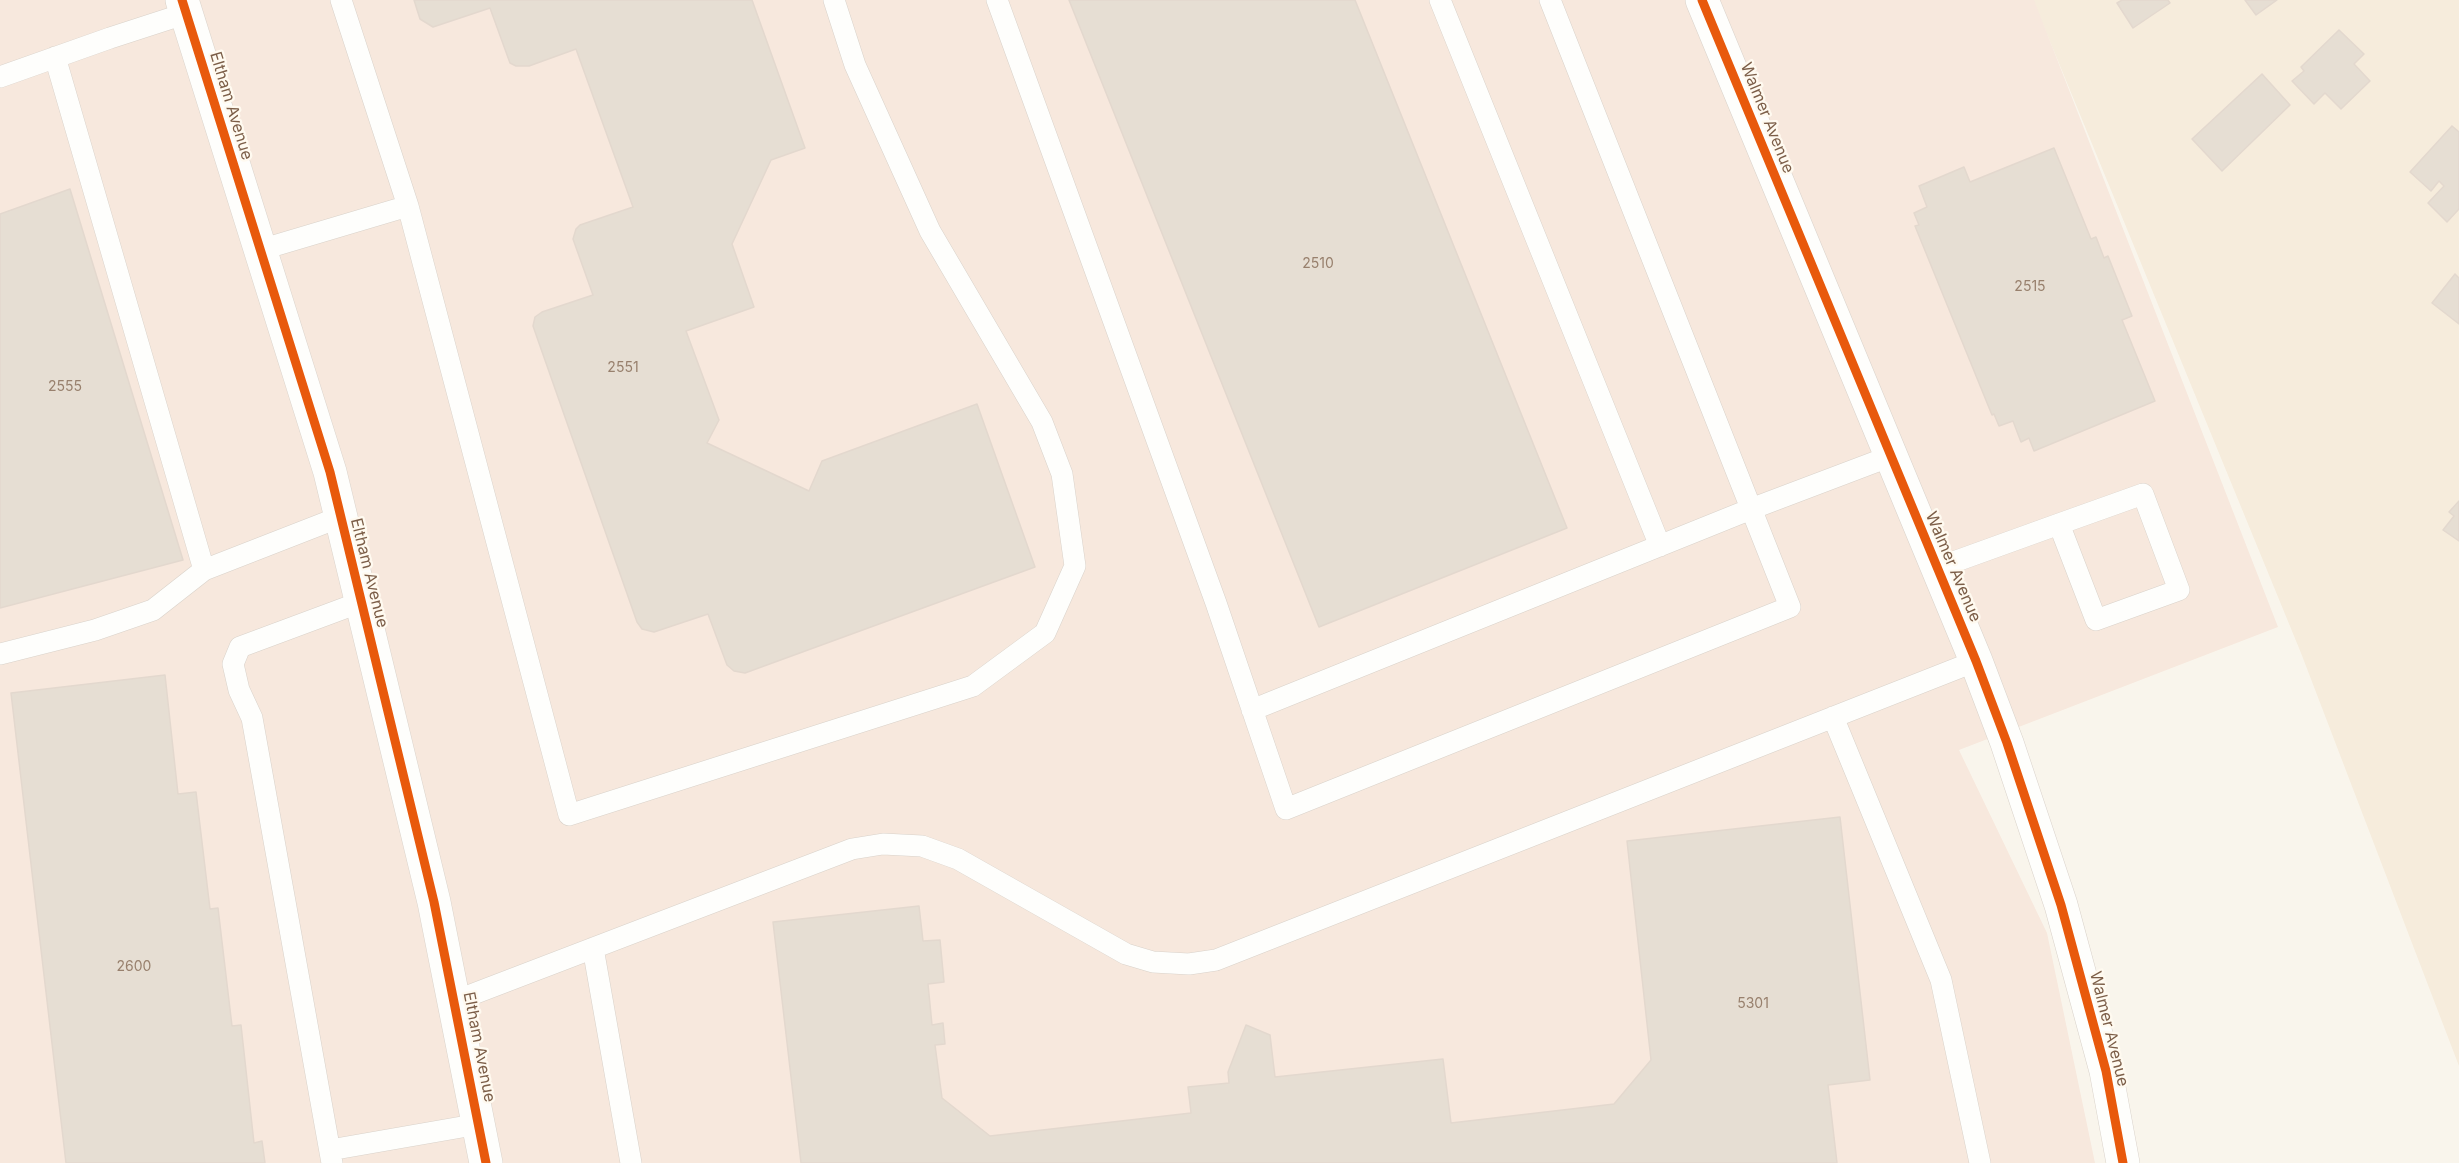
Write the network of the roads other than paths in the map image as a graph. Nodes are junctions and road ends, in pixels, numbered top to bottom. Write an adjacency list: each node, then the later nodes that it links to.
1 (341, 0): 10 (lane)
2 (834, 0): 10 (lane)
3 (997, 0): 22 (lane)
4 (1440, 0): 16 (lane)
5 (1550, 0): 13 (lane)
6 (1702, 0): 12 (street, Walmer Avenue)
7 (184, 7): 8 (lane); 11 (street, Eltham Avenue)
8 (55, 57): 9 (lane); 18 (lane)
9 (0, 77)
10 (408, 206): 11 (lane)
11 (260, 250): 14 (street, Eltham Avenue)
12 (1891, 456): 13 (lane); 17 (street, Walmer Avenue)
13 (1751, 509): 16 (lane); 22 (lane)
14 (340, 517): 18 (lane); 19 (street, Eltham Avenue)
15 (2059, 524): 15 (lane); 17 (lane)
16 (1660, 546): 22 (lane)
17 (1937, 568): 21 (street, Walmer Avenue)
18 (204, 570): 20 (lane)
19 (361, 602): 25 (street, Eltham Avenue); 27 (lane)
20 (0, 654)
21 (1976, 661): 23 (lane); 31 (street, Walmer Avenue)
22 (1252, 710)
23 (1833, 717): 24 (lane); 30 (lane)
24 (593, 948): 25 (lane); 29 (lane)
25 (455, 1001): 26 (street, Eltham Avenue)
26 (479, 1124): 27 (lane); 28 (street, Eltham Avenue)
27 (331, 1157)
28 (486, 1163)
29 (631, 1163)
30 (1980, 1163)
31 (2123, 1163)

